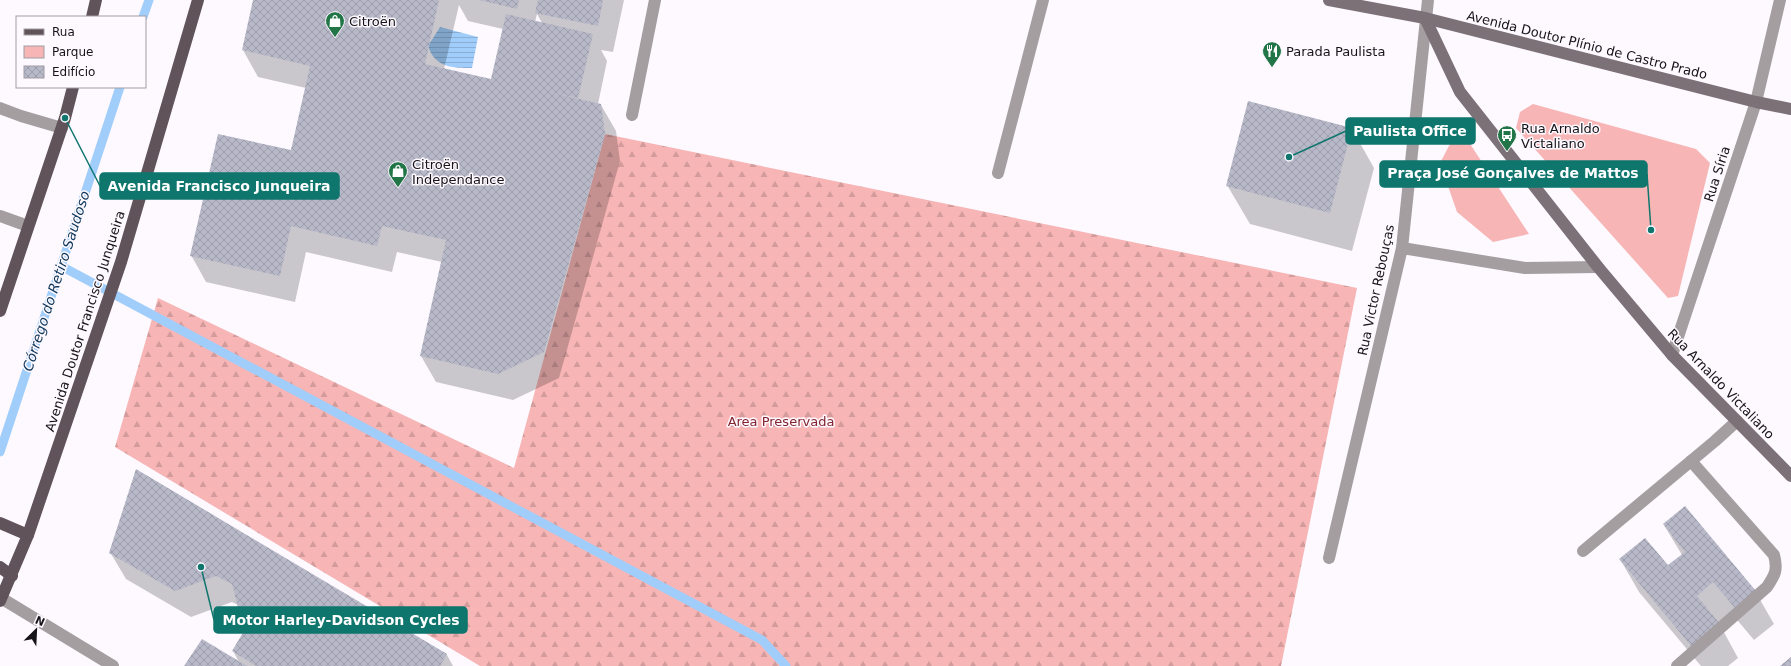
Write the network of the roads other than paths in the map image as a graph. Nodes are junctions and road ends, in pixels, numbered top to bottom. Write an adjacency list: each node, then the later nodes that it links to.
1 (96, 0): 8 (main road)
2 (198, 0): 27 (main road, Avenida Doutor Francisco Junqueira)
3 (655, 0): 14 (street)
4 (1043, 0): 16 (street)
5 (1329, 0): 9 (street, Avenida Doutor Plínio de Castro Prado)
6 (1428, 0): 9 (street, Rua Victor Rebouças)
7 (1780, 0): 11 (street, Rua Síria)
8 (92, 16)
9 (1425, 18): 11 (street, Avenida Doutor Plínio de Castro Prado); 19 (street, Rua Victor Rebouças); 20 (street, Rua Arnaldo Victaliano)
10 (73, 88): 15 (main road)
11 (1756, 102): 13 (street, Avenida Doutor Plínio de Castro Prado); 22 (street, Rua Síria)
12 (0, 108): 15 (street)
13 (1791, 109)
14 (632, 115)
15 (62, 128): 18 (main road)
16 (998, 173)
17 (0, 216): 18 (street)
18 (28, 226): 21 (main road)
19 (1402, 248): 20 (street); 29 (street, Rua Victor Rebouças)
20 (1598, 267): 22 (street, Rua Arnaldo Victaliano)
21 (0, 311)
22 (1672, 355): 23 (street, Rua Arnaldo Victaliano)
23 (1737, 420): 24 (street); 25 (street, Rua Arnaldo Victaliano)
24 (1691, 461): 28 (street); 34 (street)
25 (1791, 476)
26 (0, 523): 27 (main road)
27 (28, 535): 31 (main road, Avenida Doutor Francisco Junqueira)
28 (1583, 551)
29 (1329, 558)
30 (0, 567): 31 (main road)
31 (12, 576): 32 (main road, Avenida Doutor Francisco Junqueira)
32 (1, 600): 33 (street)
33 (113, 666)
34 (1677, 666)

